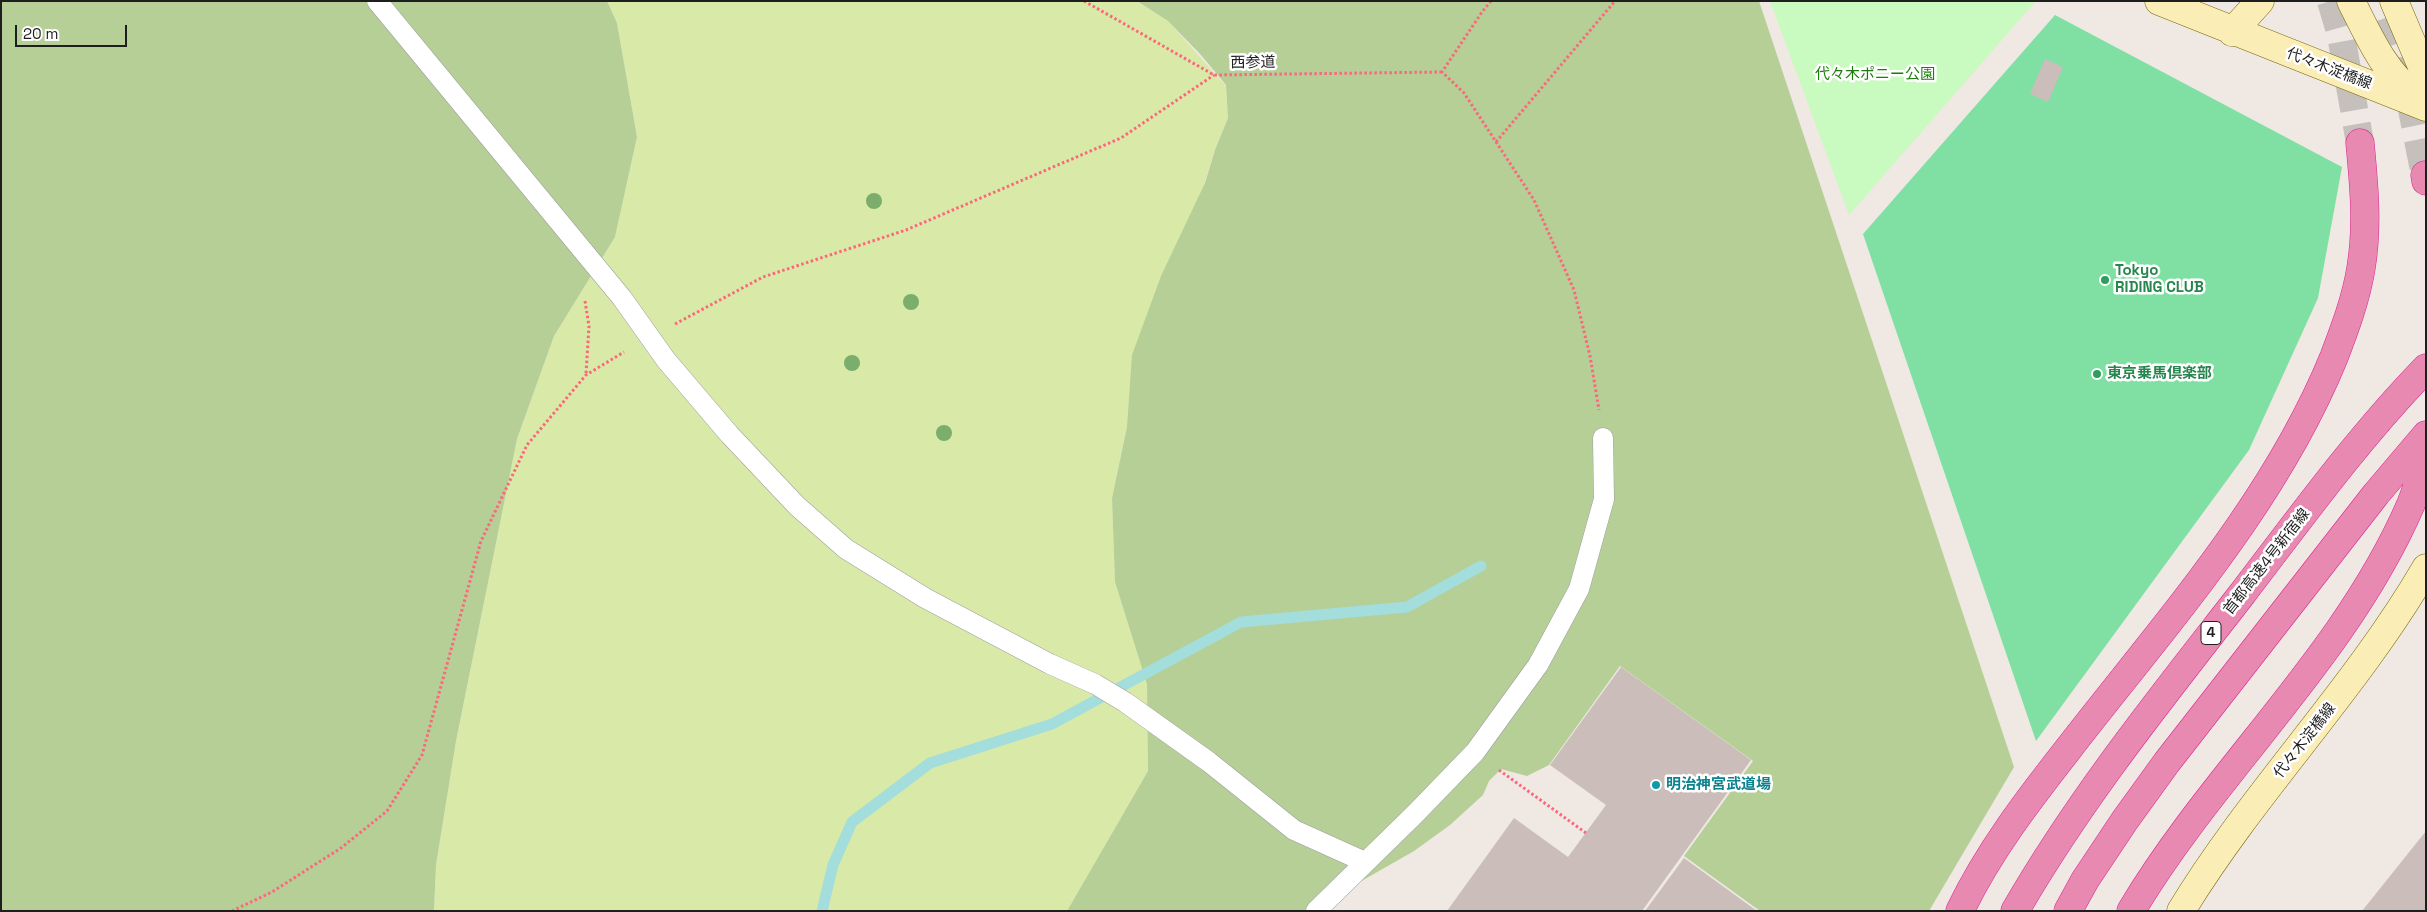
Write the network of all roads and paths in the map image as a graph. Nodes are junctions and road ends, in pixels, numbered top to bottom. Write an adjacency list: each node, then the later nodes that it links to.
1 (376, 1): 17 (lane)
2 (1084, 1): 11 (path, 西参道)
3 (1491, 1): 10 (path)
4 (1615, 1): 14 (path)
5 (2159, 1): 9 (street, 代々木淀橋線)
6 (2260, 1): 9 (street)
7 (2351, 1): 13 (street, 代々木淀橋線)
8 (2394, 1): 12 (street)
9 (2232, 32): 13 (street, 代々木淀橋線)
10 (1442, 72): 11 (path, 西参道); 14 (path)
11 (1214, 75): 17 (path)
12 (2426, 76)
13 (2426, 105)
14 (1496, 142): 21 (path)
15 (2360, 143): 29 (highway)
16 (584, 292): 19 (path)
17 (651, 341): 19 (path); 26 (lane)
18 (2426, 368): 30 (highway, 首都高速4号新宿線 / 4)
19 (586, 375): 27 (path)
20 (2426, 435): 31 (highway)
21 (1603, 438): 26 (lane)
22 (2426, 457): 32 (highway)
23 (2426, 568): 33 (street, 代々木淀橋線)
24 (1512, 780): 25 (path)
25 (1586, 832)
26 (1365, 862): 28 (lane)
27 (232, 911)
28 (1316, 911)
29 (1960, 911)
30 (2015, 911)
31 (2068, 911)
32 (2131, 911)
33 (2181, 911)

